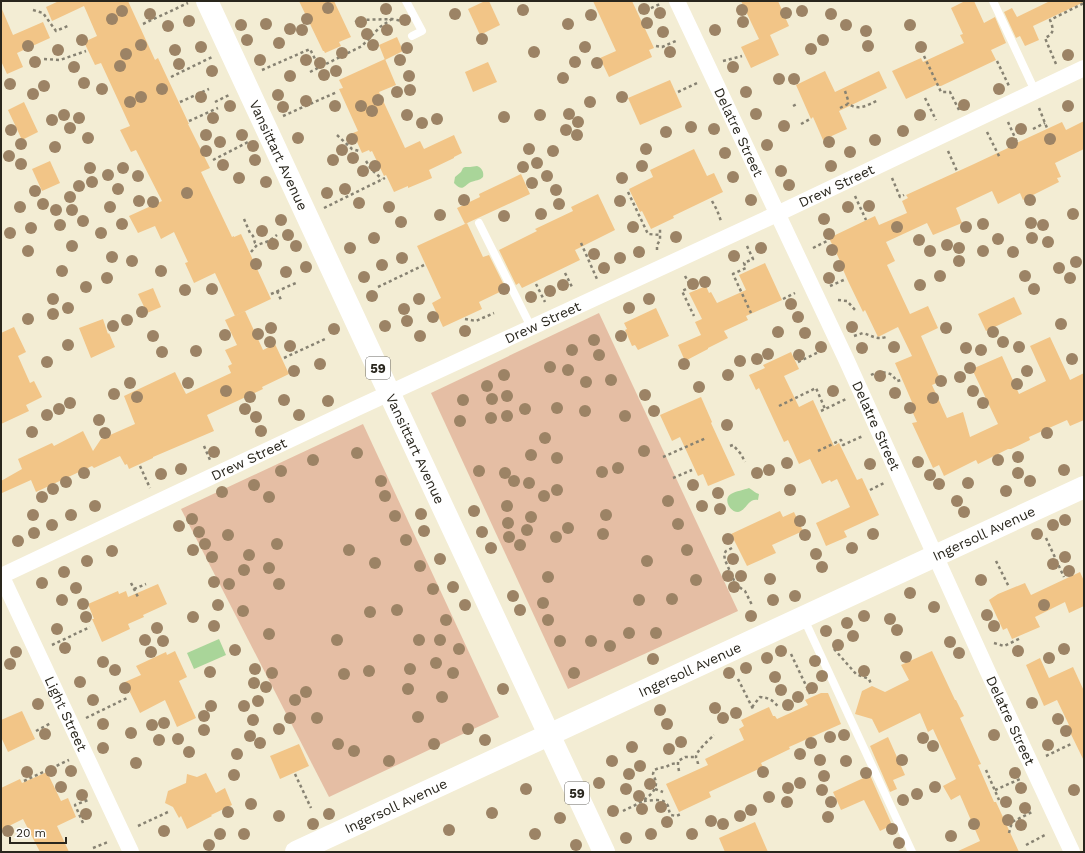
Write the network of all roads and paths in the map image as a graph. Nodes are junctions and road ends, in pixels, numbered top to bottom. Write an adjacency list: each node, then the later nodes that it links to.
1 (193, 1): 12 (path)
2 (207, 1): 17 (main road, Vansittart Avenue / 59)
3 (406, 1): 14 (lane)
4 (993, 1): 37 (lane)
5 (670, 2): 8 (path); 69 (street, Delatre Street)
6 (1084, 3): 25 (path)
7 (32, 10): 13 (path)
8 (640, 13)
9 (392, 20): 10 (path); 11 (path); 24 (path)
10 (403, 21)
11 (355, 22)
12 (144, 24)
13 (70, 25)
14 (412, 36)
15 (680, 40): 16 (path)
16 (656, 46)
17 (230, 49): 28 (path); 29 (main road, Vansittart Avenue / 59)
18 (86, 52): 21 (path)
19 (742, 56): 22 (path)
20 (924, 56): 45 (path)
21 (44, 59)
22 (722, 61)
23 (997, 61): 33 (path)
24 (319, 67): 27 (path); 29 (path)
25 (1058, 68)
26 (1084, 68): 37 (street, Drew Street)
27 (310, 72)
28 (171, 77)
29 (243, 79): 52 (main road, Vansittart Avenue / 59)
30 (700, 82): 35 (path)
31 (209, 89): 39 (path)
32 (845, 90): 41 (path)
33 (1011, 90)
34 (337, 92): 52 (path)
35 (678, 92)
36 (925, 98): 51 (path)
37 (1036, 98): 49 (path); 69 (street, Drew Street)
38 (879, 100): 41 (path)
39 (180, 102)
40 (797, 104): 42 (path)
41 (848, 104): 44 (path)
42 (793, 106)
43 (218, 108): 48 (path)
44 (840, 108)
45 (961, 114)
46 (810, 119): 50 (path)
47 (1006, 120): 57 (path)
48 (189, 121)
49 (1045, 123): 53 (path); 54 (path)
50 (800, 124)
51 (938, 124)
52 (266, 128): 61 (path); 70 (main road, Vansittart Avenue / 59)
53 (1047, 128)
54 (1033, 129)
55 (986, 130): 60 (path)
56 (337, 135): 59 (path)
57 (1017, 142)
58 (947, 148): 63 (path)
59 (359, 151)
60 (1000, 158)
61 (213, 160)
62 (366, 161): 70 (path)
63 (957, 171)
64 (890, 175): 67 (path)
65 (628, 192): 77 (path)
66 (853, 192): 72 (path)
67 (904, 195)
68 (712, 201): 74 (path)
69 (777, 214): 107 (street, Drew Street); 138 (street, Delatre Street)
70 (307, 216): 116 (main road, Vansittart Avenue / 59)
71 (244, 219): 81 (path)
72 (866, 220)
73 (480, 223): 107 (lane)
74 (723, 223)
75 (660, 230): 77 (path)
76 (277, 235): 81 (path)
77 (660, 235): 84 (path)
78 (829, 240): 82 (path)
79 (745, 242): 103 (path)
80 (581, 243): 90 (path)
81 (257, 245): 83 (path)
82 (809, 249)
83 (251, 252)
84 (657, 254)
85 (424, 265): 92 (path)
86 (683, 272): 105 (path)
87 (565, 273): 96 (path)
88 (846, 279): 93 (path)
89 (298, 282): 94 (path)
90 (599, 282)
91 (536, 284): 101 (path)
92 (378, 287)
93 (827, 287)
94 (277, 291): 97 (path); 99 (path)
95 (798, 291): 98 (path)
96 (574, 292)
97 (271, 294)
98 (783, 299)
99 (281, 300)
100 (833, 302): 102 (path)
101 (547, 305)
102 (855, 310)
103 (751, 313)
104 (494, 314): 106 (path)
105 (694, 316)
106 (465, 319)
107 (531, 327): 116 (street, Drew Street)
108 (886, 337): 109 (path)
109 (850, 338)
110 (325, 339): 112 (path)
111 (824, 350): 113 (path)
112 (284, 358)
113 (798, 362)
114 (868, 376): 115 (path)
115 (901, 380)
116 (389, 393): 140 (street, Drew Street); 165 (main road, Vansittart Avenue / 59)
117 (848, 398): 119 (path)
118 (779, 406): 119 (path)
119 (826, 409): 120 (path)
120 (821, 411)
121 (866, 435): 125 (path)
122 (706, 438): 126 (path)
123 (204, 446): 127 (path)
124 (730, 446): 128 (path)
125 (818, 451)
126 (664, 457)
127 (211, 462)
128 (745, 462)
129 (140, 466): 134 (path)
130 (692, 470): 131 (path)
131 (673, 478)
132 (886, 482): 135 (path)
133 (1084, 487): 138 (main road, Ingersoll Avenue)
134 (151, 490)
135 (870, 490)
136 (1046, 538): 141 (path)
137 (732, 548): 147 (path)
138 (935, 556): 148 (main road, Ingersoll Avenue); 176 (street, Delatre Street)
139 (996, 561): 144 (path)
140 (1, 576): 198 (street, Light Street)
141 (1064, 577)
142 (131, 583): 145 (path)
143 (146, 584): 145 (path)
144 (1009, 587)
145 (134, 589): 146 (path)
146 (138, 597)
147 (752, 605)
148 (803, 617): 165 (main road, Ingersoll Avenue); 201 (lane)
149 (90, 627): 152 (path)
150 (1021, 638): 151 (path)
151 (990, 642)
152 (50, 646)
153 (830, 646): 156 (path)
154 (792, 654): 157 (path)
155 (738, 679): 159 (path)
156 (871, 684)
157 (810, 694)
158 (127, 698): 162 (path)
159 (752, 707): 160 (path); 161 (path)
160 (779, 708)
161 (754, 711)
162 (84, 719)
163 (55, 722): 164 (path)
164 (36, 731)
165 (549, 734): 199 (main road, Ingersoll Avenue); 200 (main road, Vansittart Avenue / 59)
166 (714, 735): 168 (path)
167 (1073, 743): 169 (path)
168 (696, 756): 171 (path); 172 (path)
169 (1044, 757)
170 (72, 758): 173 (path)
171 (678, 763): 175 (path); 180 (path)
172 (698, 764)
173 (55, 766): 178 (path); 179 (path)
174 (986, 770): 181 (path)
175 (679, 772)
176 (1035, 772): 181 (path); 202 (street, Delatre Street)
177 (295, 774): 186 (path)
178 (51, 776)
179 (24, 780)
180 (655, 789): 182 (path); 185 (path)
181 (995, 790): 184 (path)
182 (663, 792)
183 (91, 798): 191 (path)
184 (999, 800)
185 (644, 801): 189 (path); 190 (path)
186 (311, 808)
187 (1039, 809): 193 (path)
188 (170, 811): 192 (path)
189 (623, 811)
190 (681, 814)
191 (83, 823)
192 (134, 827)
193 (1009, 832)
194 (1050, 833): 196 (path)
195 (111, 840): 197 (path)
196 (1026, 845)
197 (93, 848)
198 (131, 852)
199 (296, 852)
200 (604, 852)
201 (912, 852)
202 (1072, 852)

